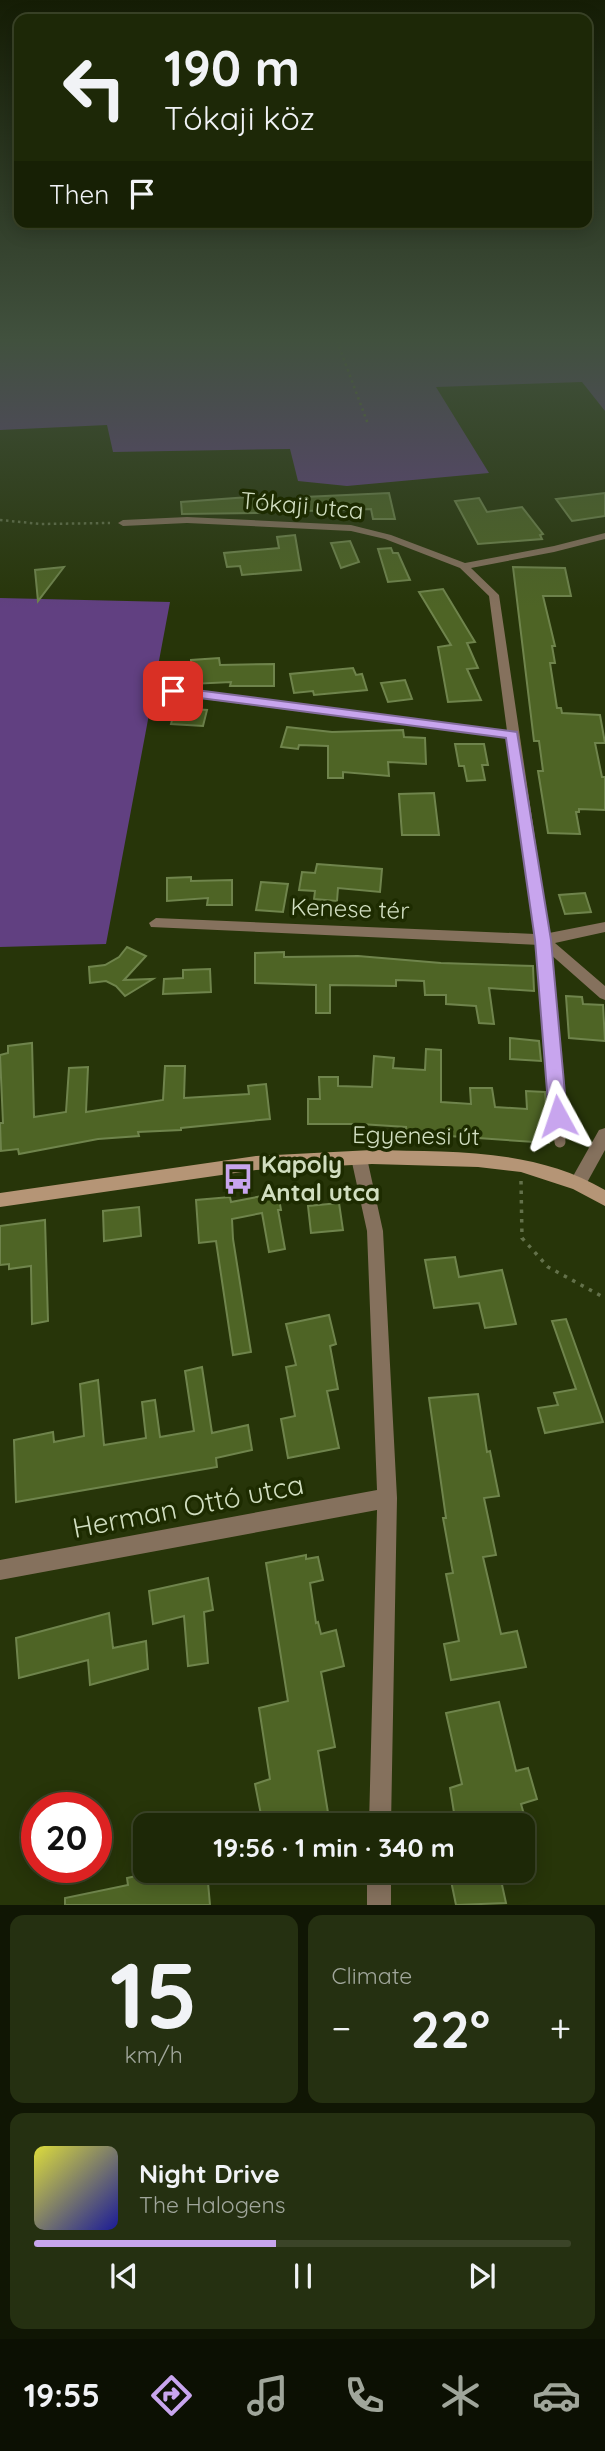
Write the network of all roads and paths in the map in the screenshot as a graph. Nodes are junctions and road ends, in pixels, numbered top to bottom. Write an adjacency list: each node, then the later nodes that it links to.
1 (0, 520): 2 (path)
2 (122, 523): 4 (street, Tókaji utca)
3 (605, 536): 4 (street)
4 (464, 566): 6 (street, Tókaji utca)
5 (173, 691): 6 (street)
6 (512, 735): 9 (street, Tókaji utca)
7 (156, 923): 9 (street, Kenese tér)
8 (605, 927): 9 (street, Kenese tér)
9 (543, 940): 10 (street); 12 (lane, Tókaji utca)
10 (605, 994)
11 (605, 1135): 15 (street)
12 (560, 1142)
13 (359, 1158): 14 (street, Egyenesi út); 17 (street, Egyenesi út); 19 (street)
14 (522, 1165): 15 (street, Egyenesi út); 18 (path)
15 (578, 1183): 16 (street, Egyenesi út)
16 (605, 1199)
17 (0, 1200)
18 (605, 1298)
19 (387, 1498): 20 (street, Herman Ottó utca); 21 (street)
20 (0, 1570)
21 (380, 1813)
22 (380, 1883): 23 (street)
23 (379, 1905)

